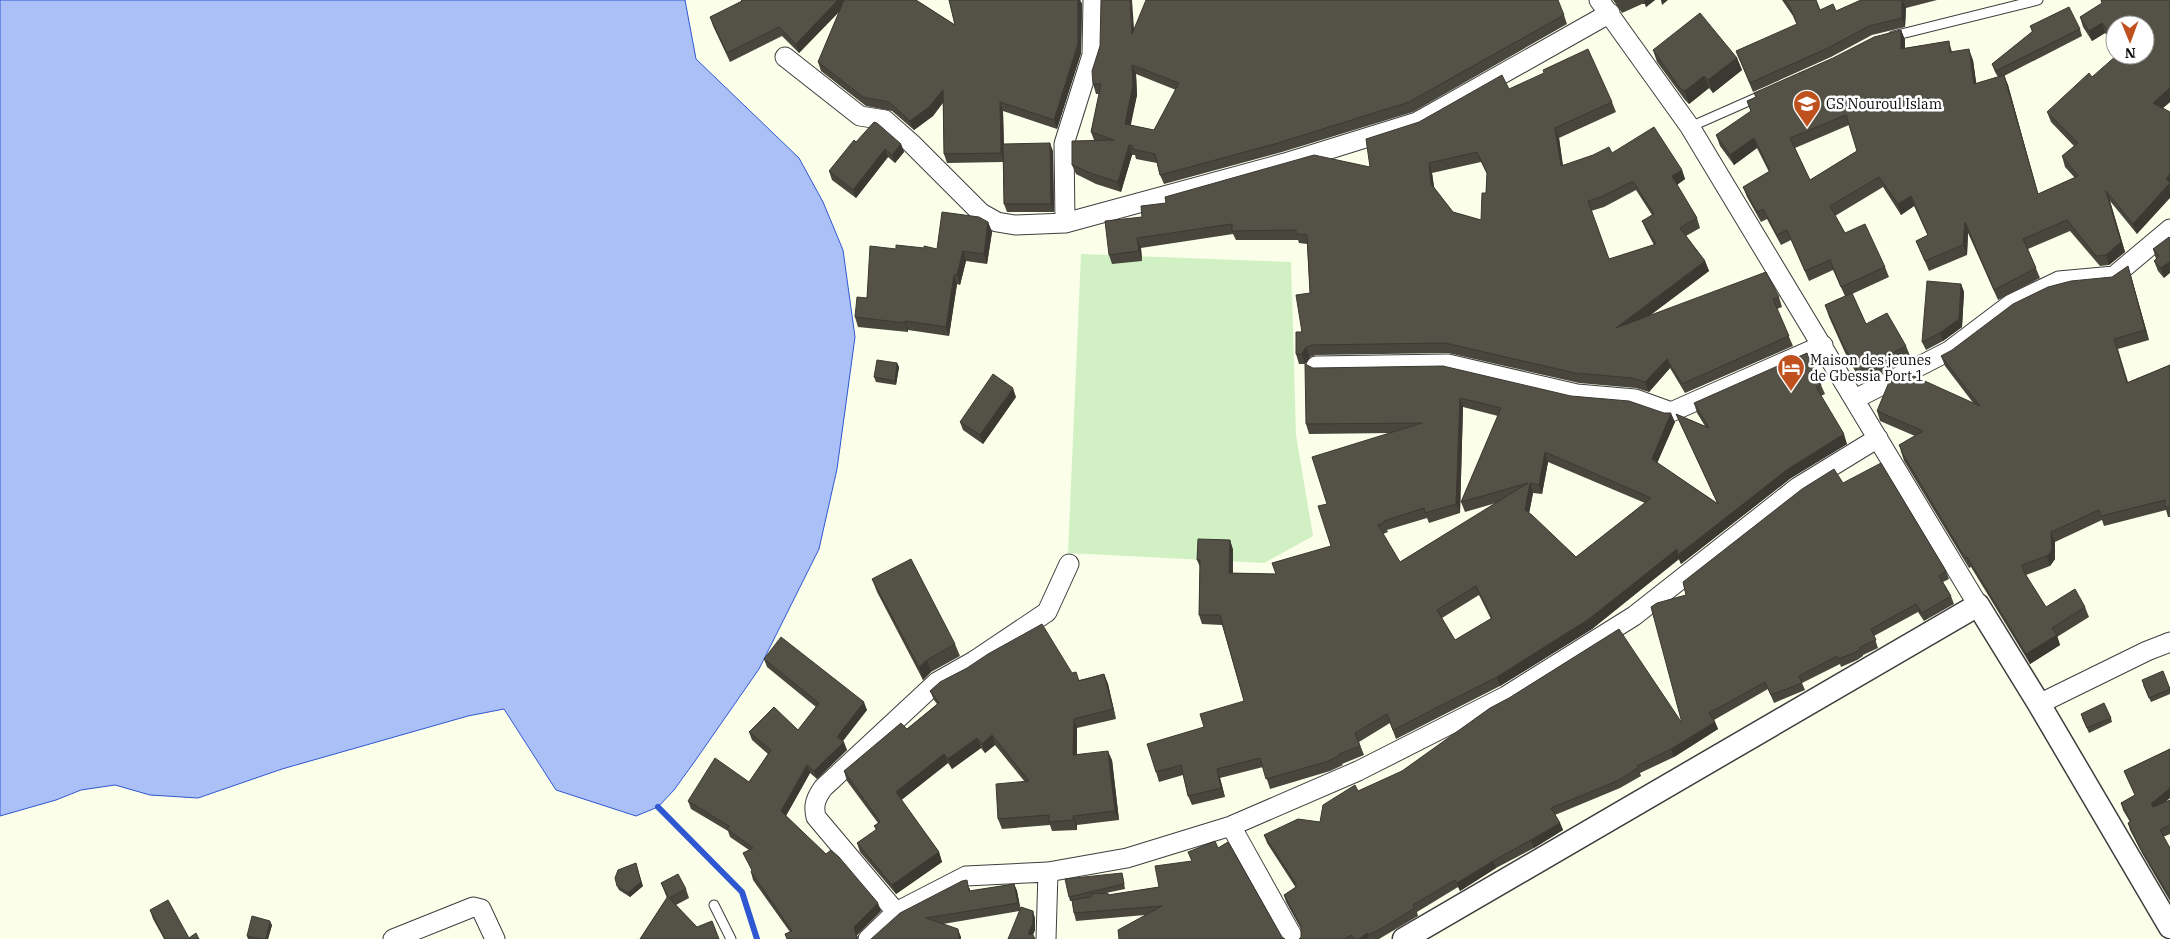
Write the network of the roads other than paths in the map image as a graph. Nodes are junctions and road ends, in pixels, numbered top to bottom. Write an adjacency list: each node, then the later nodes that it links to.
1 (1093, 0): 8 (street)
2 (2038, 0): 4 (lane)
3 (1604, 7): 7 (street); 8 (street)
4 (1884, 39)
5 (785, 57): 8 (street)
6 (1771, 91): 7 (lane)
7 (1690, 127): 10 (street)
8 (1065, 223)
9 (2170, 229): 12 (street)
10 (1823, 345): 11 (street); 12 (street)
11 (1316, 366)
12 (1856, 399): 13 (street)
13 (1878, 438): 15 (street); 18 (street)
14 (1069, 564): 21 (street)
15 (1978, 605): 17 (street); 29 (street)
16 (2170, 642): 17 (street)
17 (2039, 704): 22 (street)
18 (1231, 826): 19 (street); 28 (street)
19 (1048, 872): 21 (street); 27 (street)
20 (714, 905): 25 (lane)
21 (896, 912): 26 (street)
22 (2170, 927)
23 (393, 939): 24 (street)
24 (494, 939)
25 (731, 939)
26 (868, 939)
27 (1046, 939)
28 (1294, 939)
29 (1404, 939)

